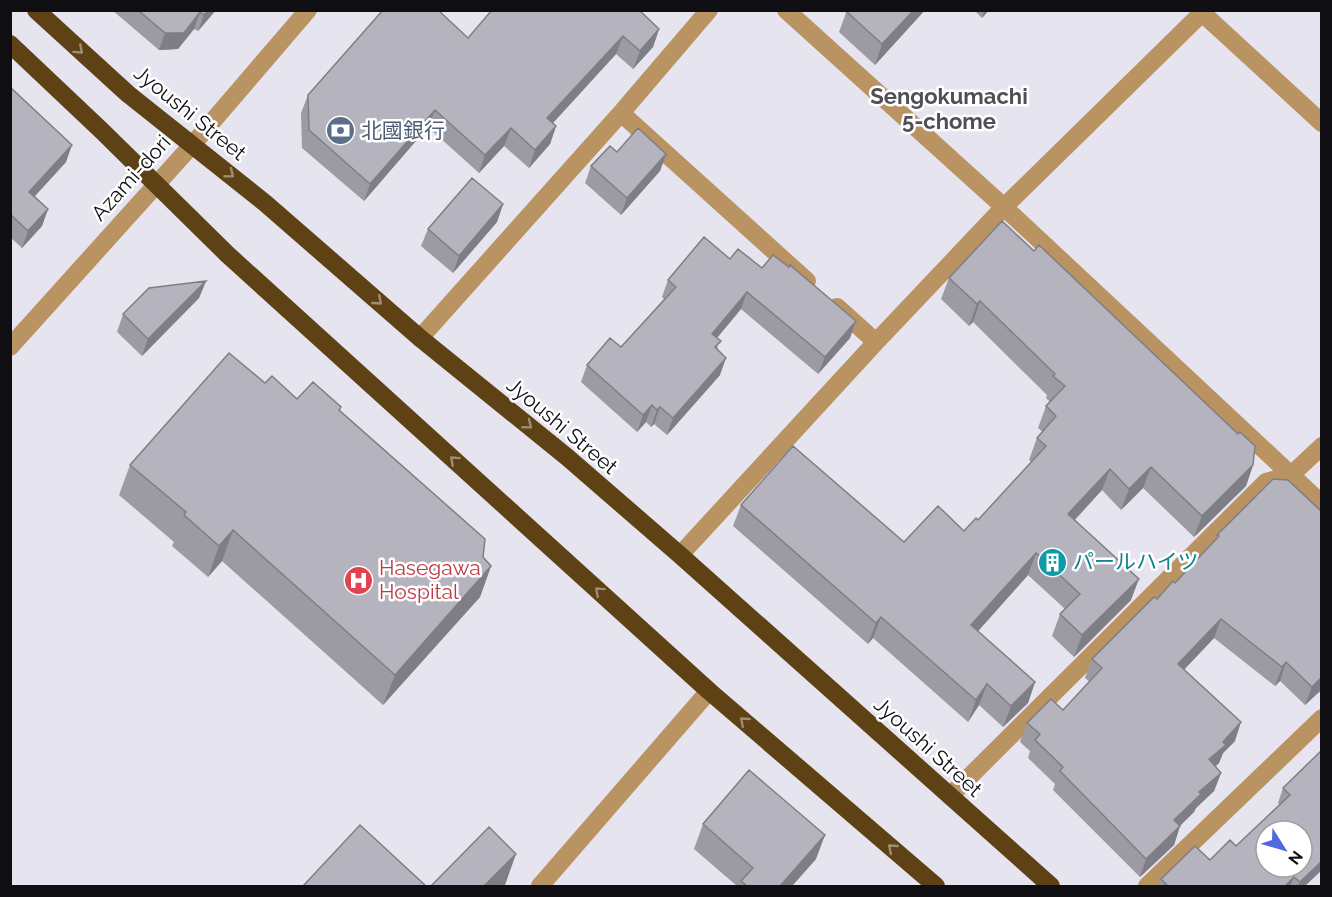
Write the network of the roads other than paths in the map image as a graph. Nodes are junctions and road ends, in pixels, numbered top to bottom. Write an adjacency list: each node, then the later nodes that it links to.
1 (36, 10): 9 (highway, Jyoushi Street, one-way to 9)
2 (308, 10): 9 (street, Azami-dori)
3 (709, 10): 7 (street)
4 (786, 10): 11 (street)
5 (1200, 12): 8 (street); 11 (street)
6 (10, 44): 10 (highway)
7 (621, 113): 12 (street); 13 (street)
8 (1322, 123)
9 (193, 144): 10 (street, Azami-dori); 12 (highway, Jyoushi Street, one-way to 12)
10 (156, 184): 14 (street, Azami-dori); 19 (highway, one-way to 10)
11 (1004, 207): 13 (street); 16 (street)
12 (420, 338): 18 (highway, Jyoushi Street, one-way to 18)
13 (876, 342): 18 (street)
14 (10, 347)
15 (1322, 446): 16 (street)
16 (1291, 475): 17 (street); 21 (street)
17 (1322, 504)
18 (680, 555): 21 (highway, Jyoushi Street)
19 (709, 691): 22 (street); 23 (highway, one-way to 19)
20 (1322, 718): 25 (street)
21 (950, 796): 24 (highway, Jyoushi Street)
22 (540, 886)
23 (936, 886)
24 (1051, 886)
25 (1147, 886)

